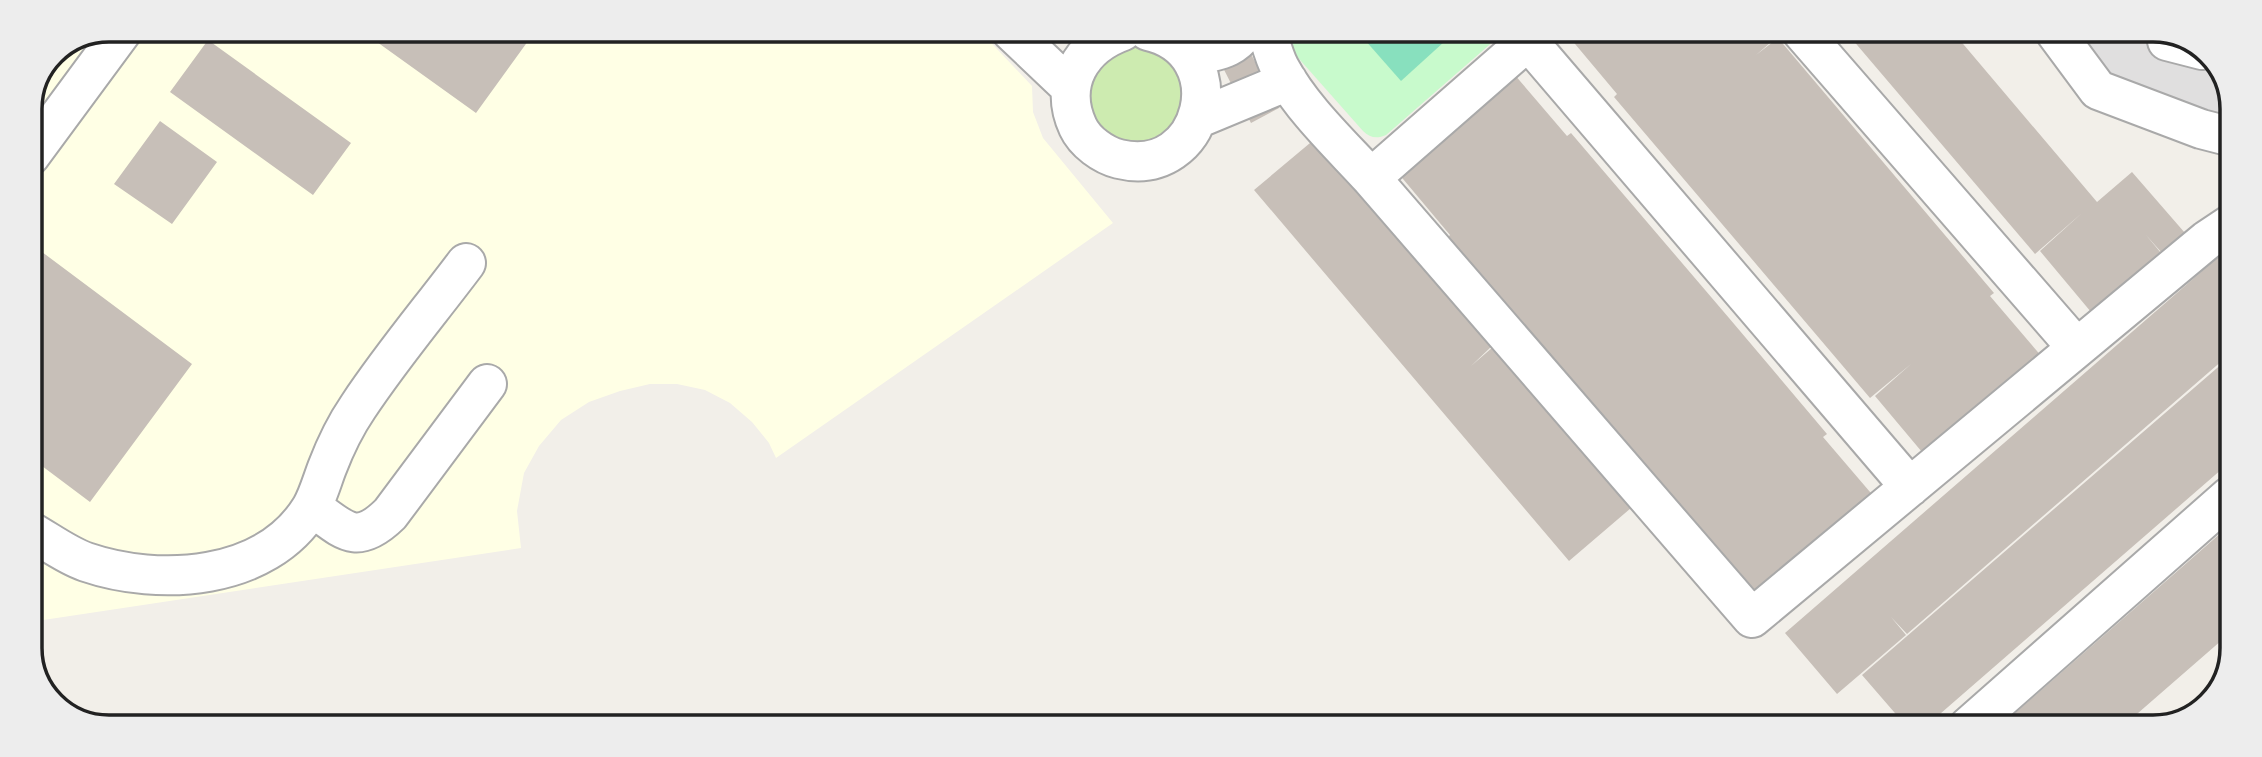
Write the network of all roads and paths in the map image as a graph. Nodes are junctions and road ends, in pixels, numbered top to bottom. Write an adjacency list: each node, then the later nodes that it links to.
1 (114, 42): 16 (street)
2 (1023, 42): 13 (street)
3 (1105, 42): 13 (street)
4 (1174, 42): 11 (street)
5 (1237, 42): 11 (street)
6 (1271, 42): 12 (street)
7 (1526, 42): 17 (street)
8 (1538, 42): 22 (street)
9 (1811, 42): 20 (street)
10 (2062, 42): 15 (street)
11 (1191, 58): 14 (street)
12 (1288, 82): 14 (street); 17 (street)
13 (1071, 88): 14 (street)
14 (1199, 118)
15 (2220, 134)
16 (42, 140)
17 (1371, 178): 22 (street)
18 (2220, 232): 20 (street)
19 (466, 263): 24 (street)
20 (2077, 348): 22 (street)
21 (487, 384): 24 (street)
22 (1910, 487)
23 (2220, 505): 26 (street)
24 (312, 507): 25 (street)
25 (42, 538)
26 (1982, 715)

